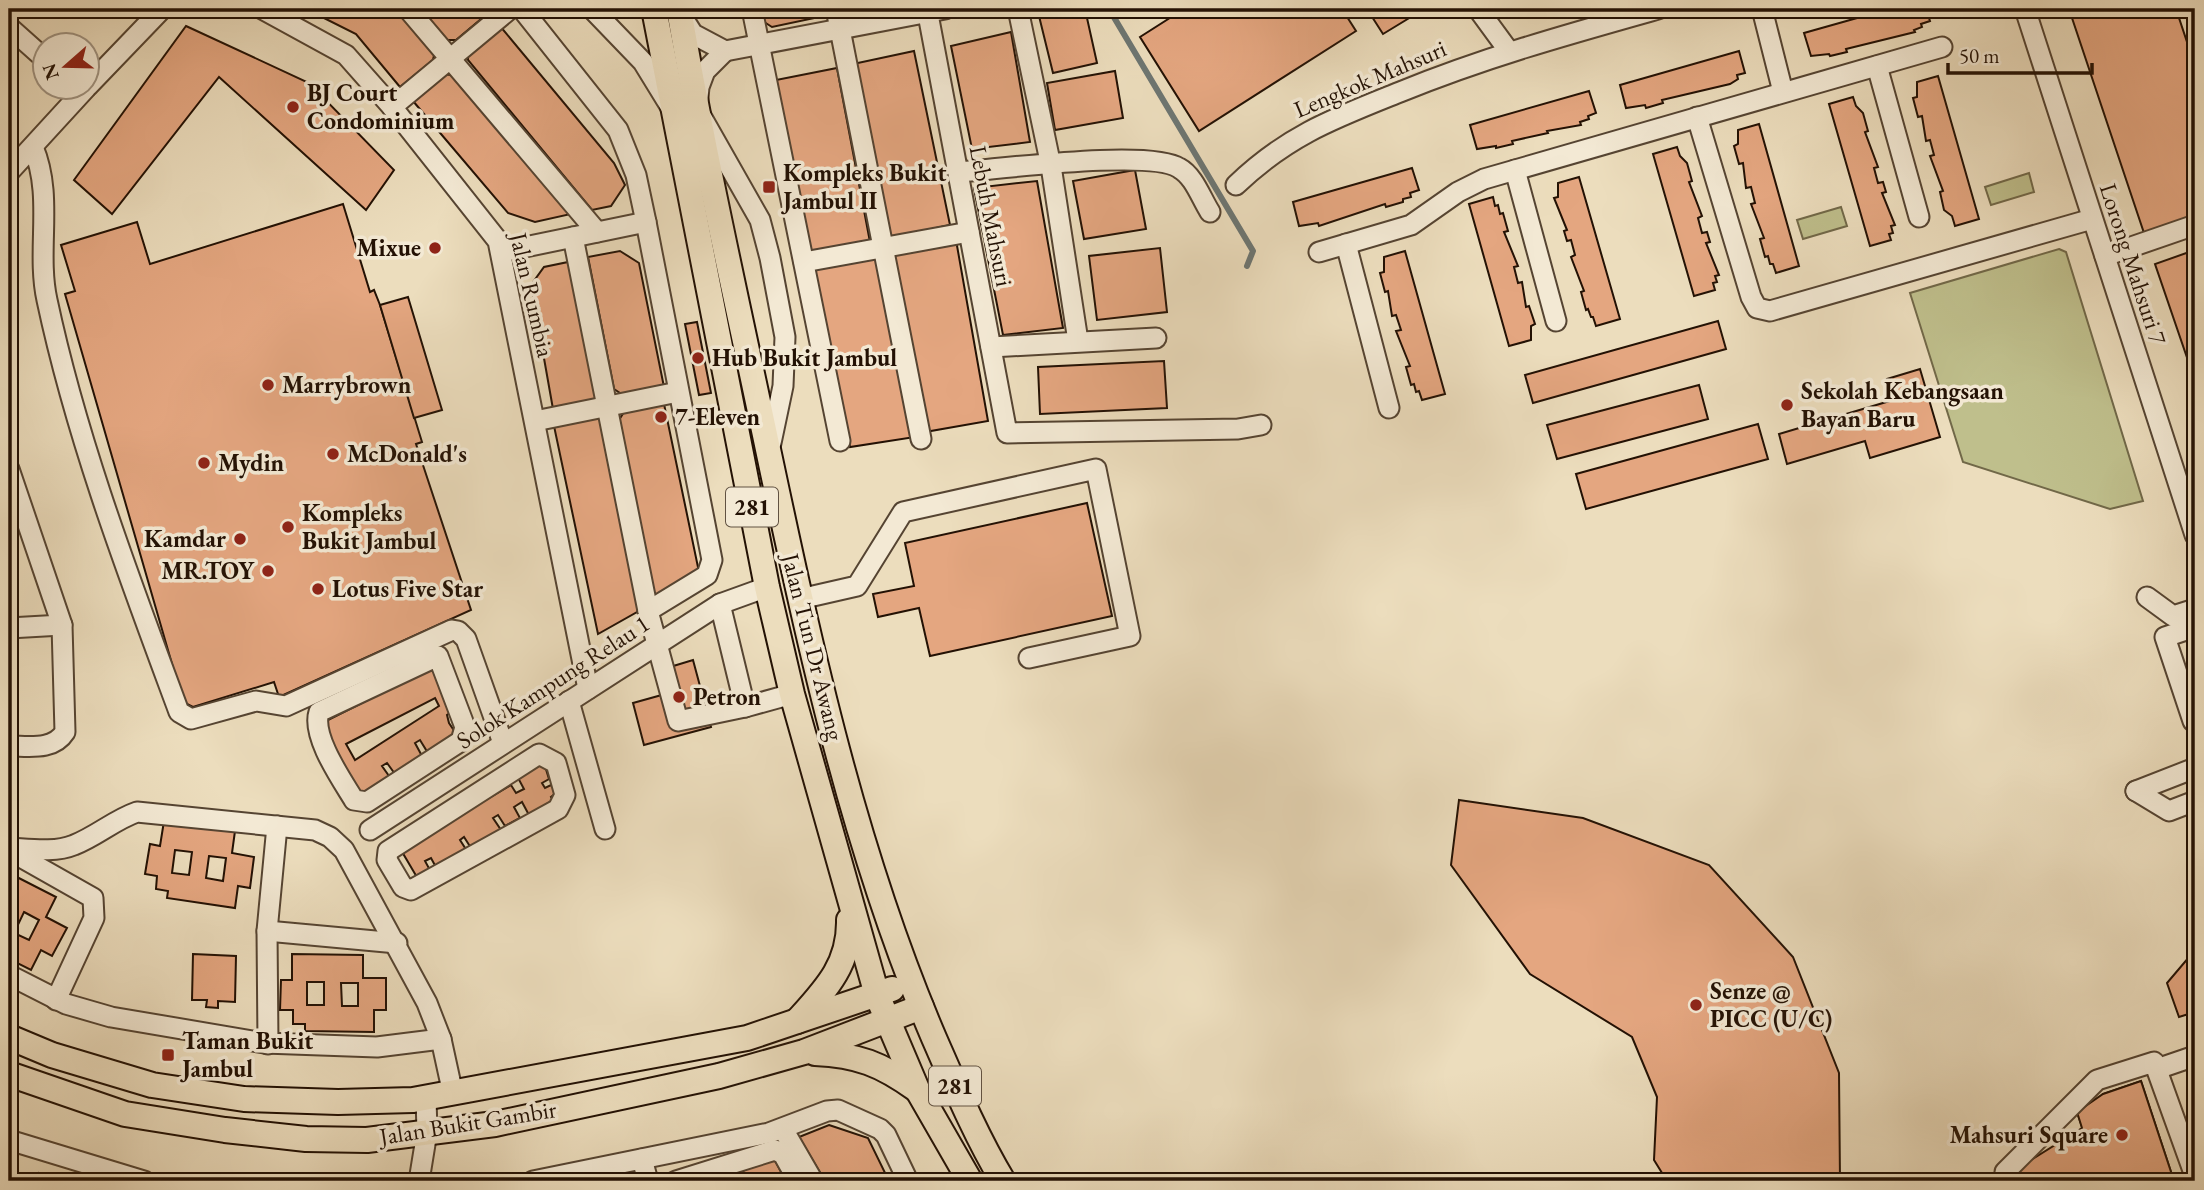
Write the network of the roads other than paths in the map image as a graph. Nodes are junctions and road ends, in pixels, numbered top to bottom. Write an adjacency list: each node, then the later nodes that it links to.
1 (162, 9): 26 (street)
2 (262, 9): 29 (street, Jalan Rumbia)
3 (408, 9): 24 (street)
4 (510, 9): 24 (street)
5 (522, 9): 42 (street)
6 (592, 9): 31 (street)
7 (654, 9): 31 (main road, Jalan Tun Dr Awang / 281)
8 (752, 9): 19 (street)
9 (836, 9): 18 (street)
10 (1018, 9): 34 (street)
11 (1478, 9): 22 (street)
12 (1762, 9): 27 (street)
13 (2025, 9): 41 (street, Lorong Mahsuri 7)
14 (933, 10): 18 (street); 37 (street, Lebuh Mahsuri)
15 (1648, 10): 22 (street, Lengkok Mahsuri)
16 (680, 11): 23 (street); 30 (main road, Jalan Tun Dr Awang / 281)
17 (9, 27): 21 (street)
18 (840, 30): 19 (street); 48 (street)
19 (760, 47): 23 (street); 52 (street)
20 (1942, 47): 25 (street)
21 (32, 48)
22 (1508, 50): 38 (street, Lengkok Mahsuri)
23 (725, 51): 30 (street)
24 (450, 58): 29 (street); 44 (street)
25 (1877, 66): 27 (street); 40 (street)
26 (102, 69)
27 (1783, 92): 32 (street)
28 (71, 102): 33 (street)
29 (392, 107): 49 (street, Jalan Rumbia)
30 (697, 109): 64 (main road, Jalan Tun Dr Awang / 281); 64 (street)
31 (672, 110): 68 (main road, Jalan Tun Dr Awang / 281)
32 (1697, 117): 36 (street); 41 (street)
33 (33, 147): 35 (street); 85 (street)
34 (1051, 166): 37 (street); 39 (street); 55 (street)
35 (10, 170)
36 (1516, 170): 47 (street); 53 (street)
37 (958, 172): 45 (street, Lebuh Mahsuri)
38 (1236, 185)
39 (1210, 212)
40 (1919, 217)
41 (2092, 219): 51 (street, Lorong Mahsuri 7)
42 (646, 222): 44 (street); 57 (street)
43 (2195, 225): 51 (street)
44 (597, 232): 46 (street)
45 (970, 232): 48 (street); 56 (street, Lebuh Mahsuri)
46 (573, 237): 49 (street); 58 (street)
47 (1346, 244): 50 (street); 59 (street)
48 (883, 248): 52 (street); 62 (street)
49 (501, 252): 60 (street, Jalan Rumbia)
50 (1319, 253)
51 (2105, 256): 66 (street, Lorong Mahsuri 7)
52 (804, 262): 63 (street)
53 (1556, 321)
54 (1156, 338): 55 (street)
55 (1078, 341): 56 (street)
56 (991, 347): 61 (street, Lebuh Mahsuri)
57 (678, 392): 58 (street); 73 (street)
58 (607, 407): 60 (street); 73 (street)
59 (1389, 408)
60 (535, 421): 79 (street, Jalan Rumbia)
61 (1261, 425)
62 (921, 439)
63 (840, 441)
64 (769, 453): 70 (main road, Jalan Tun Dr Awang / 281)
65 (9, 469): 74 (street)
66 (2191, 510): 67 (street, Lorong Mahsuri 7)
67 (2195, 535)
68 (767, 587): 71 (street, Solok Kampung Relau 1); 80 (main road, Jalan Tun Dr Awang / 281)
69 (2147, 597): 72 (street)
70 (800, 599): 78 (street); 99 (main road, Jalan Tun Dr Awang / 281)
71 (720, 604): 77 (street, Solok Kampung Relau 1); 82 (street)
72 (2195, 609)
73 (648, 611): 77 (street)
74 (62, 625): 76 (street); 86 (street)
75 (2195, 627): 83 (street)
76 (9, 628)
77 (658, 643): 79 (street, Solok Kampung Relau 1); 82 (street)
78 (1029, 658)
79 (588, 689): 81 (street, Solok Kampung Relau 1)
80 (792, 694): 82 (street); 95 (main road, Jalan Tun Dr Awang / 281)
81 (569, 701): 85 (street, Solok Kampung Relau 1); 93 (street)
82 (745, 707)
83 (2193, 722)
84 (458, 743): 87 (street); 91 (street); 91 (street)
85 (503, 743): 87 (street, Solok Kampung Relau 1)
86 (9, 746)
87 (465, 768): 89 (street); 91 (street, Solok Kampung Relau 1)
88 (2195, 768): 90 (street)
89 (472, 795): 89 (street)
90 (2195, 801)
91 (367, 802)
92 (277, 826): 94 (street); 96 (street); 97 (street)
93 (605, 829)
94 (9, 849): 101 (street)
95 (848, 900): 100 (main road, Jalan Tun Dr Awang / 281); 104 (main road)
96 (267, 932): 97 (street); 107 (street)
97 (397, 943): 106 (street)
98 (9, 975): 101 (street)
99 (911, 981): 100 (main road, Jalan Bukit Gambir); 102 (main road, Jalan Tun Dr Awang / 281)
100 (877, 995): 103 (main road, Jalan Tun Dr Awang / 281); 104 (main road, Jalan Bukit Gambir)
101 (56, 1000): 107 (street)
102 (921, 1007): 103 (main road, Jalan Bukit Gambir); 131 (main road, Jalan Tun Dr Awang / 281)
103 (887, 1021): 108 (main road, Jalan Bukit Gambir); 112 (main road, Jalan Tun Dr Awang / 281)
104 (794, 1024): 113 (main road, Jalan Bukit Gambir)
105 (9, 1038): 114 (main road, Jalan Bukit Gambir)
106 (441, 1039): 107 (street); 113 (street)
107 (268, 1044)
108 (804, 1052): 112 (main road); 116 (main road, Jalan Bukit Gambir)
109 (2195, 1056): 110 (street)
110 (2157, 1069): 120 (street); 132 (street)
111 (9, 1074): 116 (main road, Jalan Bukit Gambir)
112 (917, 1089): 118 (main road, Jalan Tun Dr Awang / 281)
113 (453, 1094): 114 (main road, Jalan Bukit Gambir)
114 (426, 1098): 116 (street)
115 (783, 1129): 119 (street); 127 (street); 128 (street)
116 (415, 1134): 121 (street)
117 (9, 1140): 122 (street)
118 (950, 1148): 129 (street); 130 (main road, Jalan Tun Dr Awang / 281)
119 (642, 1159): 123 (street); 124 (street)
120 (2195, 1176)
121 (419, 1180)
122 (144, 1181)
123 (533, 1181)
124 (648, 1181)
125 (676, 1181): 126 (street)
126 (798, 1181)
127 (813, 1181)
128 (908, 1181)
129 (958, 1181)
130 (970, 1181)
131 (1003, 1181)
132 (2006, 1181)

